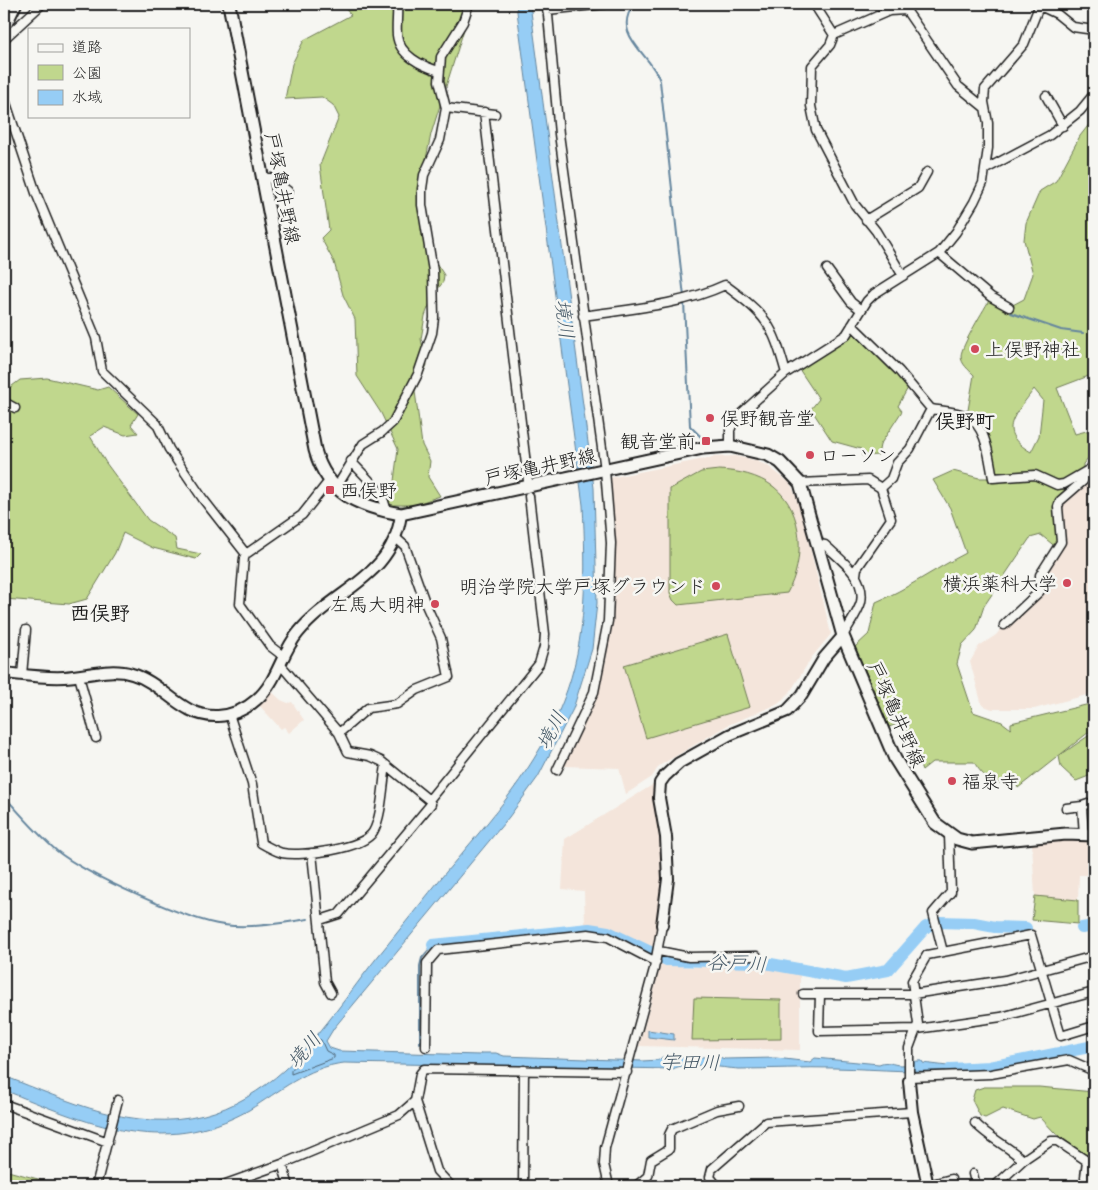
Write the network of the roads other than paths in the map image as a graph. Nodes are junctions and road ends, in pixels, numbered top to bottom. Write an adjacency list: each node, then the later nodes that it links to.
1 (16, 4): 10 (street)
2 (42, 4): 13 (street)
3 (230, 4): 25 (main road, 戸塚亀井野線)
4 (397, 4): 14 (street)
5 (469, 4): 14 (street)
6 (604, 4): 9 (street)
7 (814, 4): 12 (street)
8 (1040, 5): 11 (street); 19 (street)
9 (547, 7): 33 (street)
10 (4, 29)
11 (1094, 30)
12 (834, 35): 19 (street); 27 (street)
13 (4, 39)
14 (439, 71): 18 (street)
15 (1094, 94): 22 (street)
16 (1046, 96): 22 (street)
17 (4, 97): 52 (street)
18 (446, 108): 20 (street); 40 (street)
19 (985, 108): 23 (street)
20 (484, 112): 21 (street); 43 (street)
21 (495, 114)
22 (1063, 126): 23 (street)
23 (986, 169): 28 (street)
24 (927, 172): 27 (street)
25 (264, 178): 26 (street); 45 (main road, 戸塚亀井野線)
26 (288, 191)
27 (866, 220): 30 (street)
28 (939, 253): 30 (street); 31 (street)
29 (827, 269): 32 (street)
30 (903, 276): 32 (street)
31 (1009, 307)
32 (861, 310): 34 (street)
33 (583, 316): 35 (street); 42 (street)
34 (852, 325): 35 (street); 38 (street)
35 (786, 374): 39 (street)
36 (4, 402): 37 (street)
37 (15, 408)
38 (932, 409): 41 (street); 46 (street)
39 (730, 446): 42 (main road, 戸塚亀井野線); 44 (main road, 戸塚亀井野線)
40 (351, 461): 45 (street); 48 (street)
41 (1092, 466): 54 (street)
42 (603, 471): 49 (main road, 戸塚亀井野線); 65 (street)
43 (528, 481)
44 (800, 483): 46 (street); 51 (main road, 戸塚亀井野線)
45 (332, 484): 48 (main road, 戸塚亀井野線); 52 (street)
46 (881, 488): 53 (street)
47 (529, 496): 66 (street)
48 (386, 512): 49 (main road, 戸塚亀井野線)
49 (401, 514): 50 (street)
50 (397, 539): 57 (street); 62 (street)
51 (819, 544): 53 (street); 56 (main road, 戸塚亀井野線)
52 (246, 554): 57 (street)
53 (856, 575): 56 (street)
54 (1004, 625)
55 (26, 630): 59 (street)
56 (843, 636): 70 (main road, 戸塚亀井野線); 74 (street)
57 (281, 660): 61 (street); 62 (street)
58 (4, 673): 59 (street)
59 (22, 674): 60 (street)
60 (79, 676): 61 (street); 63 (street)
61 (229, 714): 72 (street)
62 (339, 733): 64 (street)
63 (96, 738)
64 (386, 764): 66 (street); 72 (street)
65 (556, 770)
66 (429, 800): 73 (street)
67 (1094, 802): 68 (street)
68 (1082, 806): 69 (street); 71 (street)
69 (1066, 808)
70 (949, 835): 71 (main road, 戸塚亀井野線); 75 (street)
71 (1089, 835)
72 (312, 853): 73 (street)
73 (320, 920): 81 (street)
74 (662, 925): 78 (street)
75 (943, 952): 79 (street); 84 (street)
76 (757, 956): 78 (street)
77 (1094, 956): 79 (street)
78 (657, 957): 88 (street); 90 (street)
79 (1042, 971): 84 (street); 85 (street)
80 (1094, 992): 85 (street)
81 (331, 993)
82 (803, 994): 83 (street)
83 (820, 994): 84 (street); 87 (street)
84 (912, 994): 87 (street)
85 (1051, 1005): 86 (street); 87 (street)
86 (1094, 1026)
87 (918, 1029): 92 (street)
88 (426, 1046)
89 (524, 1070): 90 (street); 93 (street); 114 (street)
90 (627, 1070): 115 (street)
91 (1094, 1071): 92 (street)
92 (909, 1076): 97 (street)
93 (415, 1101): 103 (street); 113 (street)
94 (118, 1103): 99 (street)
95 (4, 1104): 99 (street)
96 (739, 1106): 108 (street)
97 (912, 1112): 109 (street); 116 (street)
98 (975, 1123): 101 (street)
99 (108, 1141): 110 (street)
100 (1094, 1157): 102 (street)
101 (1024, 1160): 102 (street); 118 (street)
102 (1087, 1161): 105 (street)
103 (282, 1164): 111 (street); 112 (street)
104 (973, 1174): 117 (street)
105 (1085, 1177): 107 (street); 119 (street)
106 (951, 1179): 109 (street)
107 (1094, 1180)
108 (640, 1185)
109 (928, 1185)
110 (96, 1186)
111 (220, 1186)
112 (289, 1186)
113 (451, 1186)
114 (522, 1186)
115 (610, 1186)
116 (717, 1186)
117 (976, 1186)
118 (995, 1186)
119 (1083, 1186)

